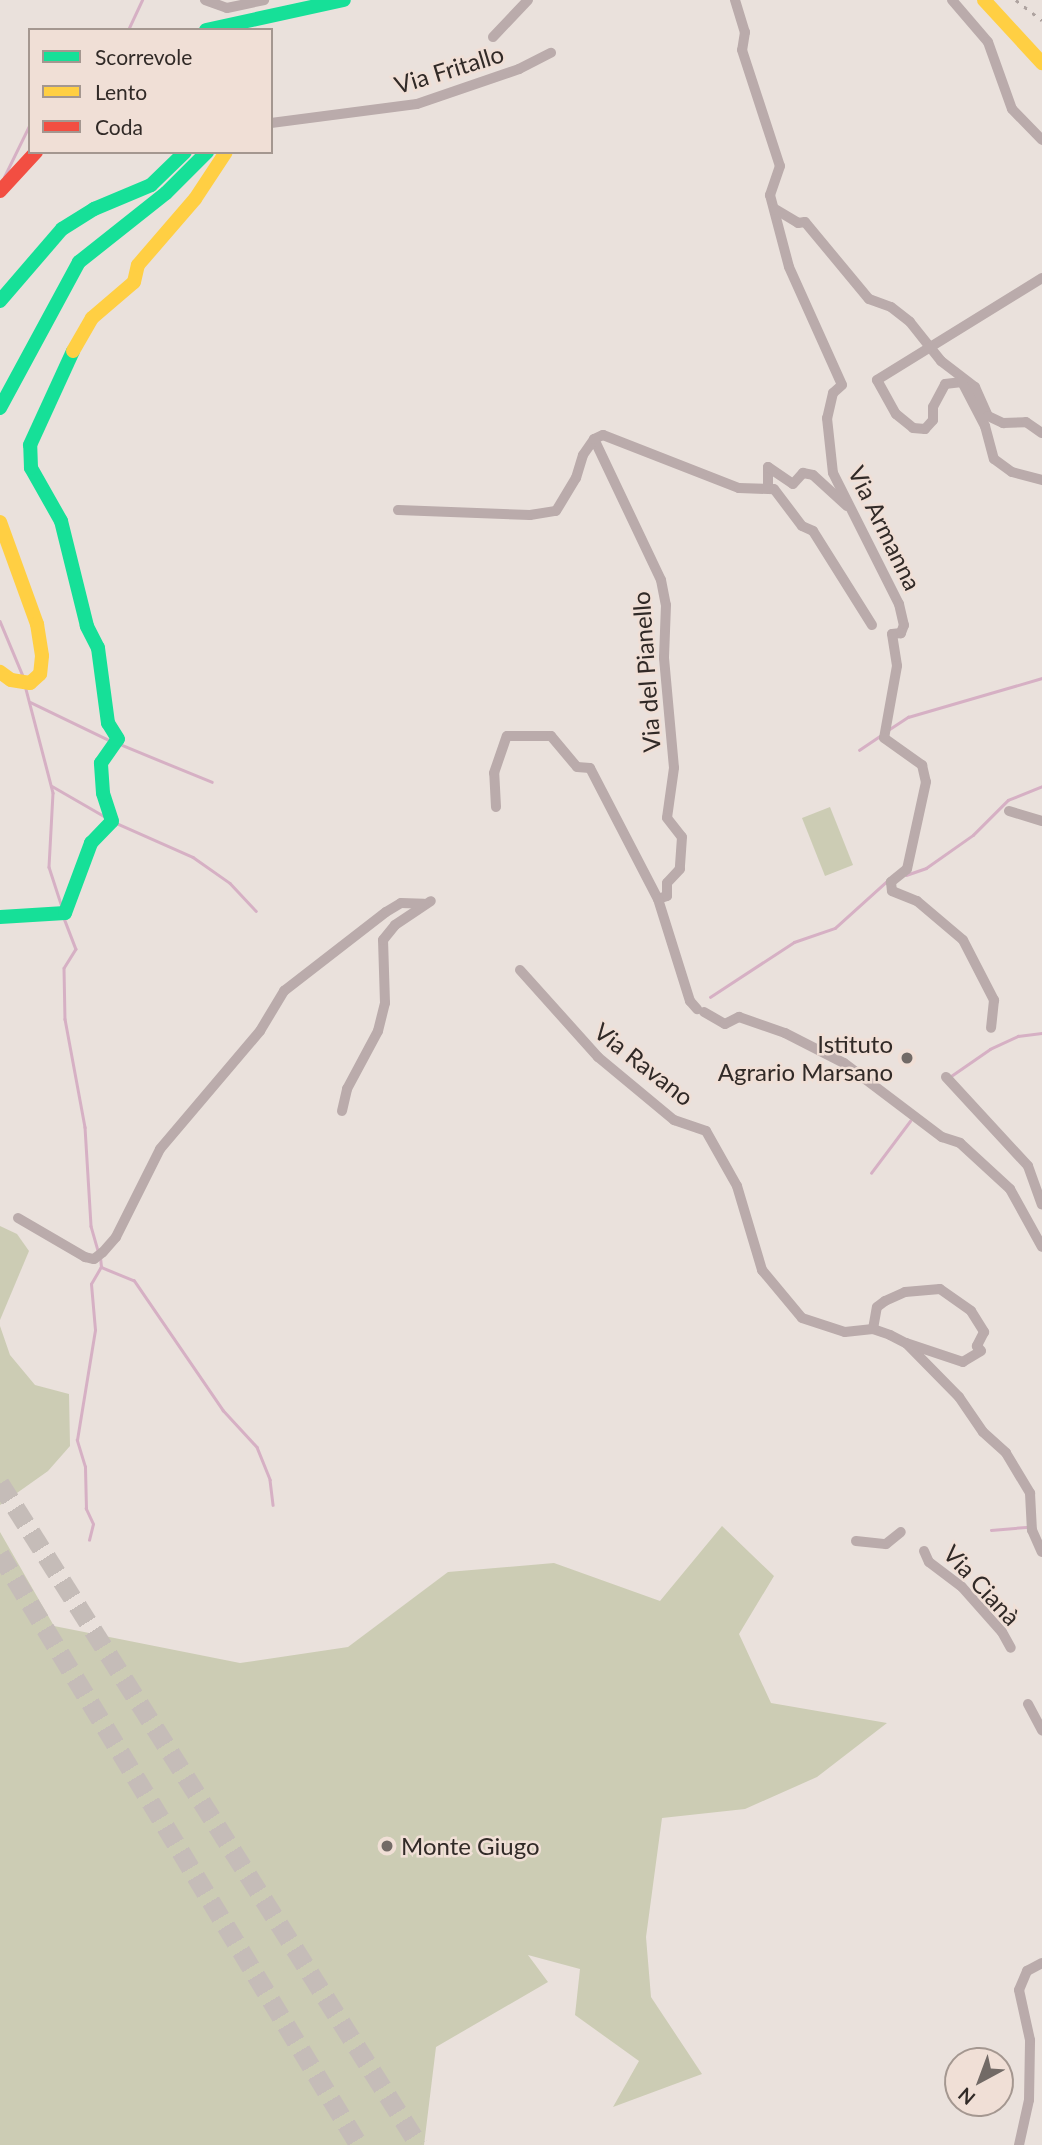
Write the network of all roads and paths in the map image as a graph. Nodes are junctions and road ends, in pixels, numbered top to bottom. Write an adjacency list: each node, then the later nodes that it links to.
1 (205, 0): 2 (street)
2 (264, 0)
3 (528, 0): 9 (street, Via Fritallo)
4 (735, 0): 19 (street, Via Armanna)
5 (952, 0): 13 (street)
6 (984, 0): 11 (street)
7 (332, 1): 8 (street)
8 (215, 28)
9 (493, 37)
10 (551, 53): 12 (street, Via Fritallo)
11 (1042, 63)
12 (273, 122)
13 (1042, 140)
14 (34, 154): 18 (street)
15 (183, 154): 21 (street)
16 (205, 154): 24 (street)
17 (225, 154): 38 (street)
18 (6, 187)
19 (775, 209): 22 (street); 29 (street, Via Armanna)
20 (1042, 278): 22 (street)
21 (0, 301)
22 (930, 346): 23 (street); 23 (street)
23 (962, 382): 25 (street); 27 (street)
24 (0, 408)
25 (1042, 433)
26 (594, 439): 28 (street); 30 (street); 37 (street, Via del Pianello)
27 (1042, 480)
28 (768, 486): 29 (street); 32 (street)
29 (847, 506): 40 (street, Via Armanna)
30 (398, 510)
31 (0, 522): 33 (street)
32 (872, 625)
33 (0, 672)
34 (496, 807): 37 (street)
35 (1009, 811): 36 (street)
36 (1042, 821)
37 (658, 899): 45 (street)
38 (0, 917)
39 (520, 971): 46 (street, Via Ravano)
40 (991, 1028)
41 (946, 1077): 43 (street)
42 (342, 1111): 44 (street)
43 (1042, 1205)
44 (18, 1219)
45 (1042, 1247)
46 (873, 1329): 47 (street); 47 (street)
47 (906, 1343): 48 (street)
48 (1037, 1530): 52 (street)
49 (901, 1532): 50 (street)
50 (856, 1541)
51 (924, 1551): 53 (street, Via Cianà)
52 (1042, 1552)
53 (1011, 1647)
54 (1028, 1704): 55 (street)
55 (1042, 1730)
56 (1042, 1963): 57 (street)
57 (1019, 2145)

